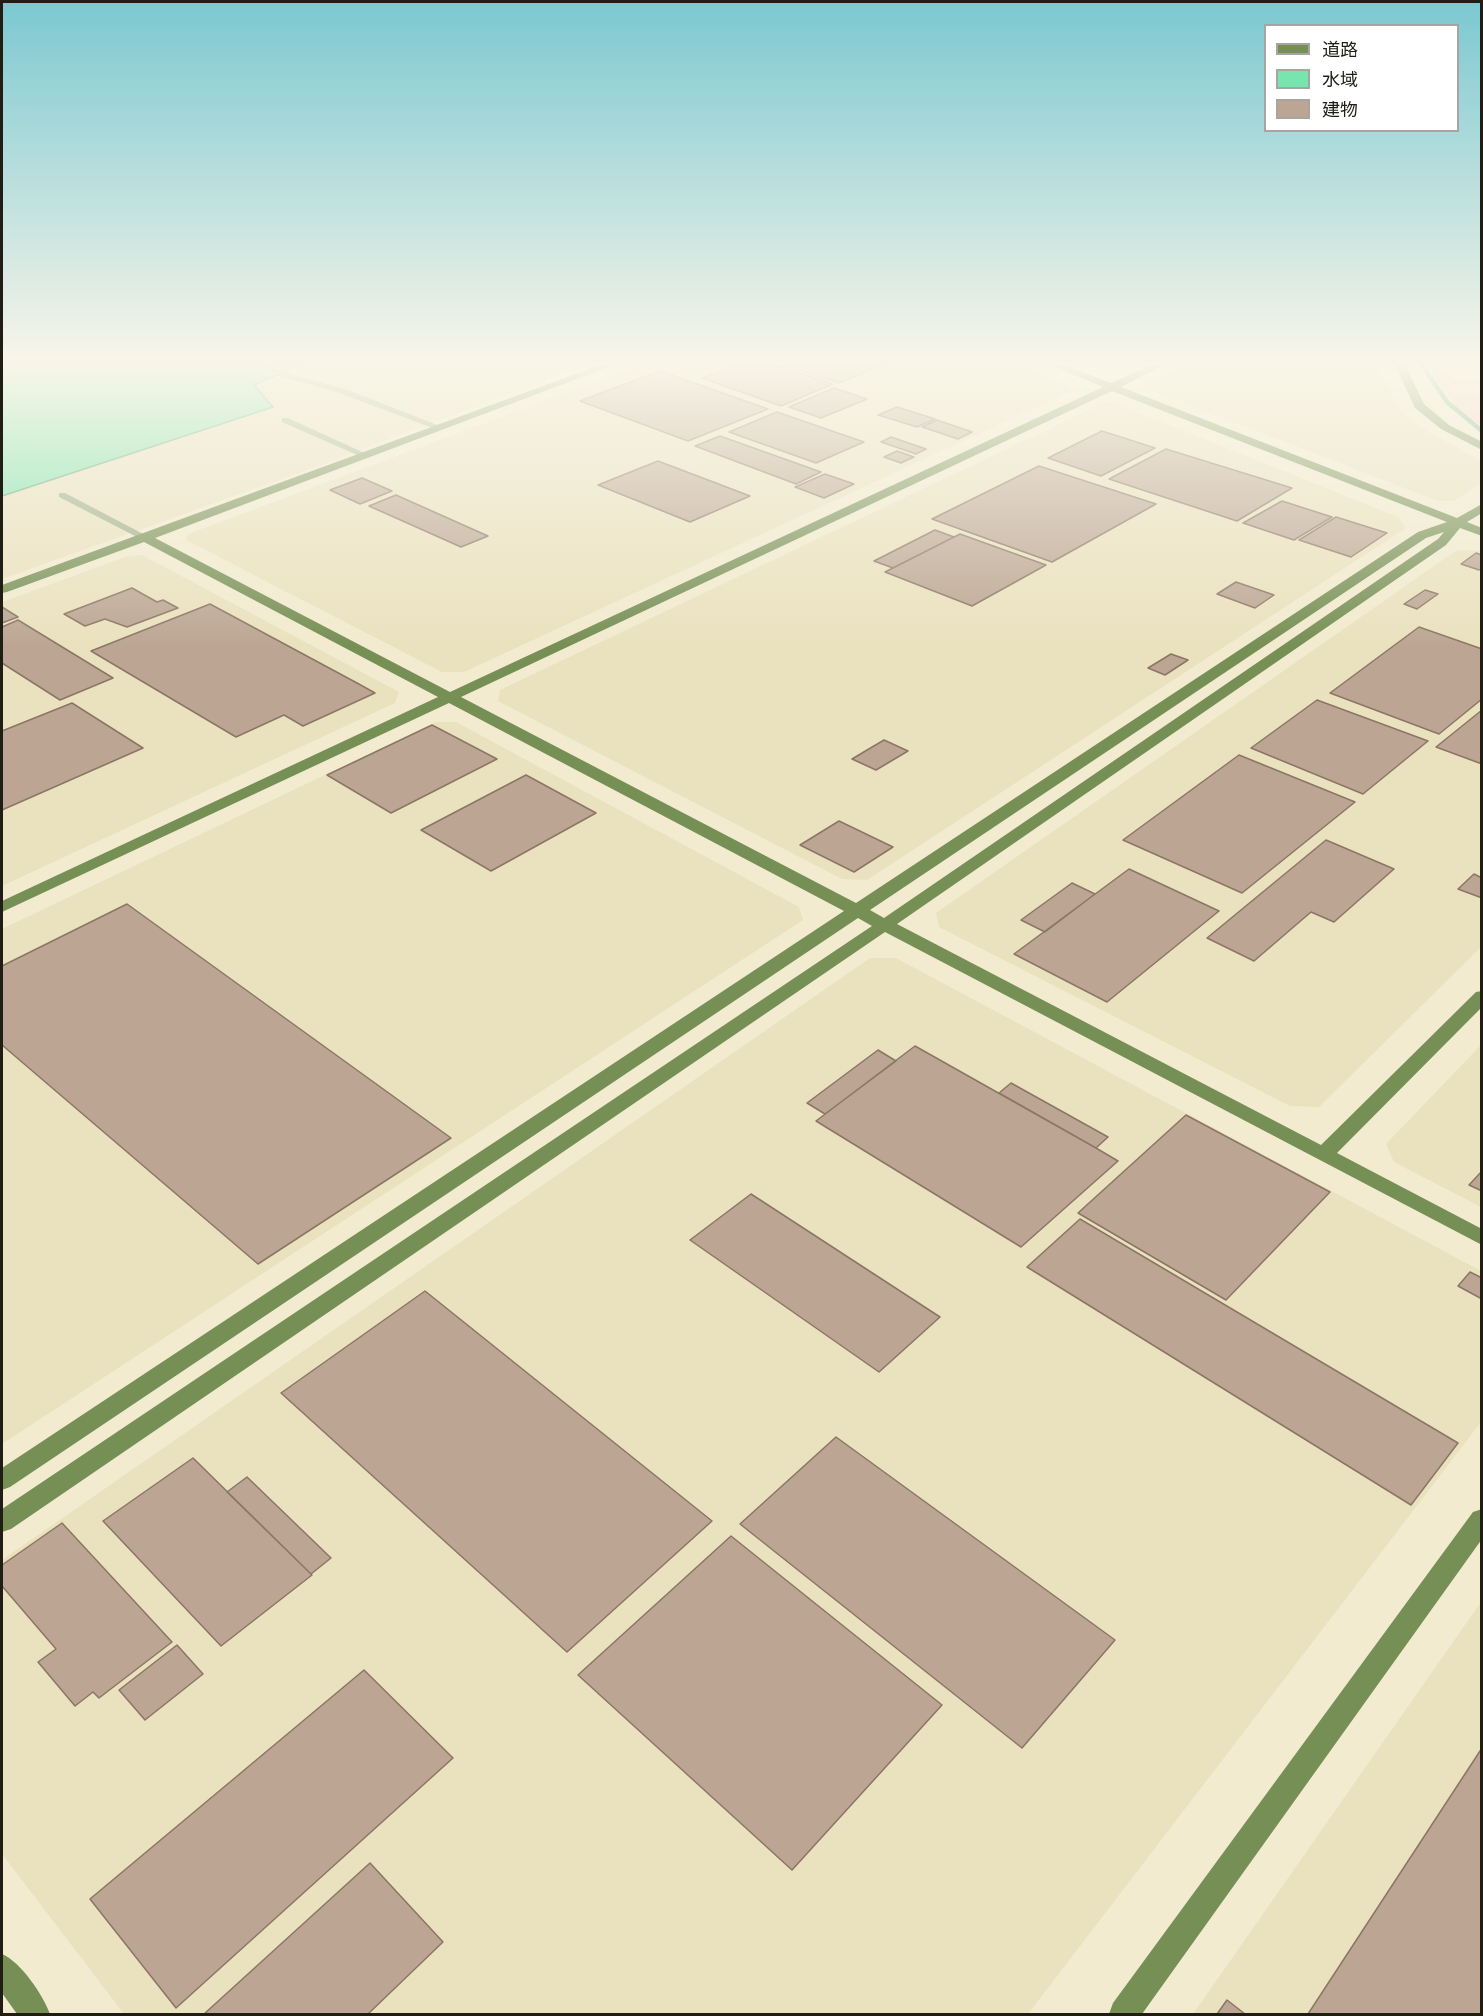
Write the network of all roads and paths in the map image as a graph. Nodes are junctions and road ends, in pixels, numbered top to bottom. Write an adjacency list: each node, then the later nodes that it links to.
1 (359, 459): 8 (street)
2 (958, 459): 10 (street)
3 (1295, 459): 6 (street)
4 (62, 495): 8 (lane)
5 (1482, 507): 6 (street)
6 (1457, 523): 7 (street); 12 (street); 13 (street)
7 (1482, 532)
8 (144, 537): 9 (street); 10 (street)
9 (2, 589)
10 (451, 696): 11 (street); 12 (street)
11 (2, 907)
12 (856, 912): 13 (street); 17 (street)
13 (883, 926): 15 (street); 19 (street)
14 (1482, 996): 15 (street)
15 (1324, 1154): 16 (street)
16 (1482, 1238)
17 (2, 1480)
18 (1482, 1519): 22 (street)
19 (2, 1522)
20 (2, 1969): 21 (street)
21 (35, 2014)
22 (1124, 2014)

